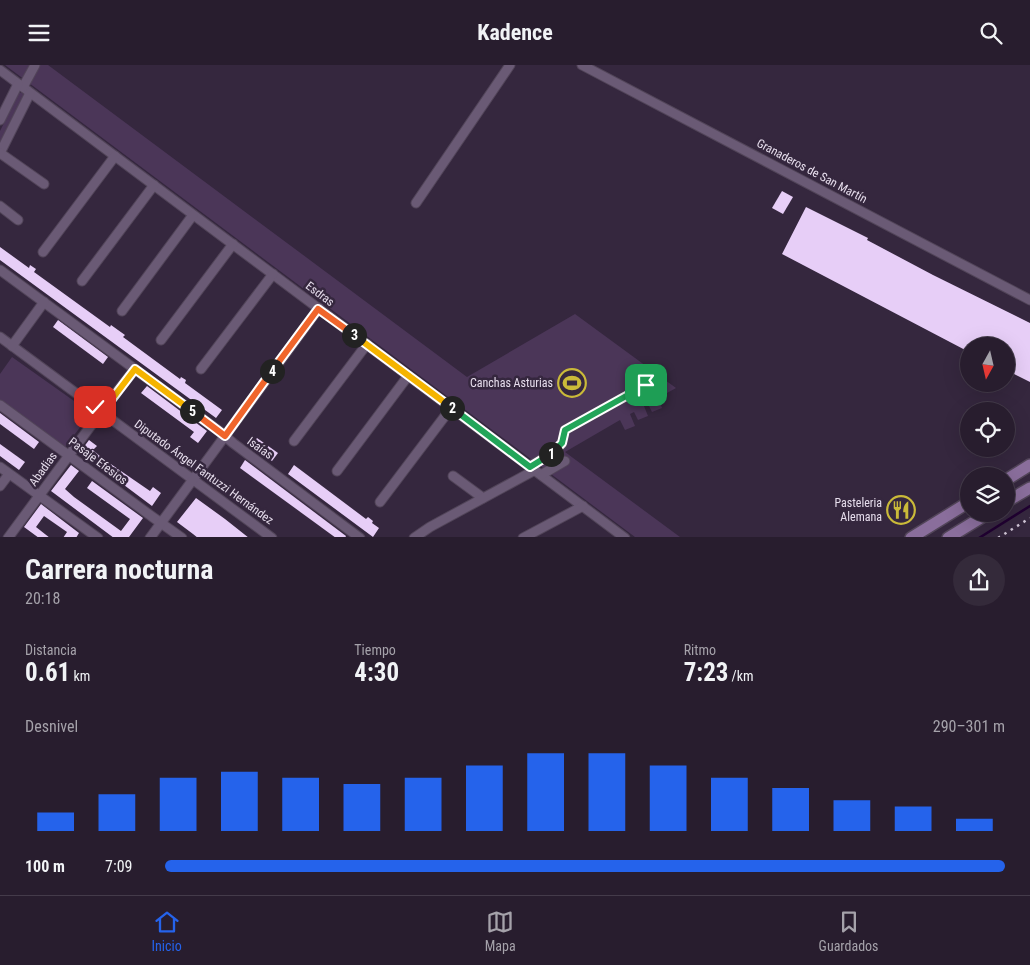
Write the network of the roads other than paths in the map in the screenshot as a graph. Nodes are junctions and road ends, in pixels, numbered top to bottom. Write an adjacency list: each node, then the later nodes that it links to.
1 (35, 65): 5 (street)
2 (510, 65): 11 (street)
3 (582, 65): 20 (street, Granaderos de San Martín)
4 (0, 70): 5 (street, Esdras)
5 (24, 88): 6 (street); 7 (street); 8 (street, Esdras)
6 (0, 121)
7 (0, 153): 9 (street)
8 (114, 156): 10 (street, Esdras); 16 (street)
9 (44, 184)
10 (154, 185): 13 (street, Esdras); 19 (street)
11 (416, 203)
12 (0, 206): 14 (street)
13 (194, 215): 15 (street, Esdras); 23 (street)
14 (18, 220)
15 (233, 244): 18 (street, Esdras); 25 (street)
16 (43, 252)
17 (0, 270): 21 (street, Isaías)
18 (273, 274): 22 (street, Esdras); 29 (street)
19 (82, 281)
20 (1030, 300)
21 (44, 303): 27 (street); 28 (street, Isaías)
22 (318, 309): 26 (street, Esdras); 35 (street)
23 (122, 311)
24 (0, 337): 27 (street, Diputado Ángel Fantuzzi Hernández)
25 (161, 340)
26 (367, 345): 30 (street, Esdras); 36 (street)
27 (12, 346): 34 (street, Diputado Ángel Fantuzzi Hernández)
28 (135, 369): 34 (street, Abadias); 35 (street, Isaías)
29 (201, 369)
30 (408, 375): 33 (street, Esdras); 41 (street)
31 (646, 385): 42 (street)
32 (0, 405): 37 (street, Pasaje Efesios)
33 (451, 408): 42 (street, Esdras); 52 (street)
34 (101, 412): 37 (street, Abadias); 46 (street, Diputado Ángel Fantuzzi Hernández)
35 (225, 436): 46 (street); 62 (street, Isaías)
36 (294, 441)
37 (69, 455): 49 (street, Abadias); 56 (street, Pasaje Efesios)
38 (565, 461): 42 (street)
39 (1030, 465): 44 (main road)
40 (0, 467): 43 (street)
41 (337, 471)
42 (535, 471): 51 (street); 53 (street, Esdras)
43 (9, 474): 47 (street); 49 (street)
44 (1015, 474)
45 (453, 476): 51 (street)
46 (193, 479): 56 (street); 61 (street, Diputado Ángel Fantuzzi Hernández)
47 (0, 486)
48 (1030, 488): 50 (main road)
49 (39, 495): 57 (street); 58 (street, Abadias)
50 (1015, 497)
51 (483, 498): 63 (street)
52 (380, 502)
53 (583, 506): 64 (street); 65 (street, Esdras)
54 (960, 507): 66 (main road)
55 (973, 522): 67 (main road)
56 (161, 523): 59 (street); 60 (street, Pasaje Efesios)
57 (92, 536)
58 (8, 537)
59 (150, 537)
60 (182, 537)
61 (272, 537)
62 (360, 537)
63 (414, 537)
64 (523, 537)
65 (625, 537)
66 (911, 537)
67 (948, 537)

